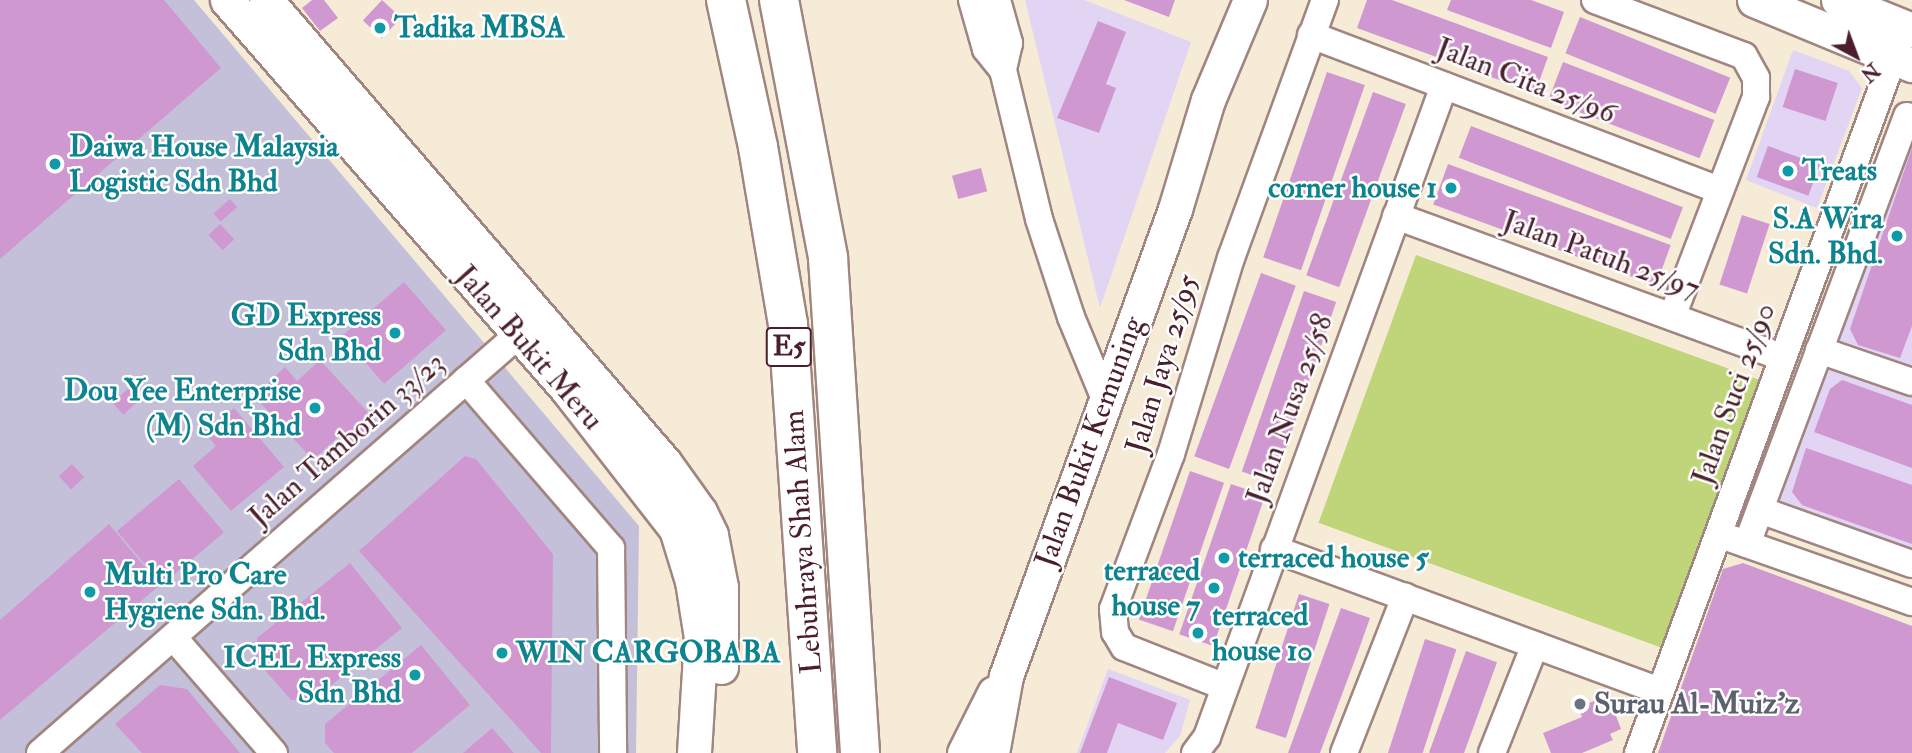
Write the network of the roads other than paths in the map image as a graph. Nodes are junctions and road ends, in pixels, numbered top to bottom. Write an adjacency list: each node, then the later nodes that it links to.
1 (227, 0): 24 (main road, Jalan Bukit Meru)
2 (266, 0): 24 (main road, Jalan Bukit Meru)
3 (726, 0): 47 (highway, Lebuhraya Shah Alam / E5)
4 (779, 0): 48 (highway, Lebuhraya Shah Alam / E5)
5 (972, 0): 16 (street)
6 (997, 0): 16 (street)
7 (1250, 0): 21 (main road, Jalan Bukit Kemuning)
8 (1274, 0): 21 (main road, Jalan Bukit Kemuning)
9 (1325, 0): 14 (street, Jalan Jaya 25/95)
10 (1595, 0): 20 (street)
11 (1754, 0): 15 (main road)
12 (1838, 0): 13 (main road)
13 (1912, 30)
14 (1311, 35): 17 (street, Jalan Cita 25/96); 40 (street, Jalan Jaya 25/95)
15 (1903, 62): 18 (street, Jalan Suci 25/90)
16 (1003, 70): 29 (street)
17 (1444, 86): 20 (street, Jalan Cita 25/96); 22 (street, Jalan Nusa 25/58)
18 (1876, 105): 19 (street); 26 (street, Jalan Suci 25/90)
19 (1910, 117): 25 (street)
20 (1718, 190): 23 (street)
21 (1175, 209): 29 (main road, Jalan Bukit Kemuning)
22 (1396, 216): 23 (street, Jalan Patuh 25/97); 33 (street, Jalan Nusa 25/58)
23 (1672, 317): 26 (street, Jalan Patuh 25/97)
24 (529, 325): 27 (street, Jalan Tamborin 33/23); 45 (main road, Jalan Bukit Meru); 46 (main road, Jalan Bukit Meru)
25 (1819, 350): 28 (street); 30 (street)
26 (1783, 358): 31 (street, Jalan Suci 25/90)
27 (466, 380): 37 (street, Jalan Tamborin 33/23); 44 (street)
28 (1912, 382)
29 (1105, 399): 39 (main road, Jalan Bukit Kemuning)
30 (1759, 510): 32 (street); 34 (street)
31 (1718, 534): 32 (street); 41 (street, Jalan Suci 25/90)
32 (1747, 544): 36 (street)
33 (1274, 549): 35 (street); 40 (street, Jalan Nusa 25/58)
34 (1912, 564)
35 (1405, 597): 38 (street); 52 (street)
36 (1912, 602)
37 (173, 637): 42 (street, Jalan Tamborin 33/23); 43 (street)
38 (1535, 645): 41 (street); 53 (street)
39 (1006, 676): 49 (main road, Jalan Bukit Kemuning); 50 (main road, Jalan Bukit Kemuning)
40 (1223, 686): 51 (street, Jalan Nusa 25/58)
41 (1660, 691): 54 (street, Jalan Suci 25/90)
42 (40, 753)
43 (274, 753)
44 (613, 753)
45 (694, 753)
46 (716, 753)
47 (817, 753)
48 (860, 753)
49 (964, 753)
50 (992, 753)
51 (1195, 753)
52 (1344, 753)
53 (1492, 753)
54 (1638, 753)

